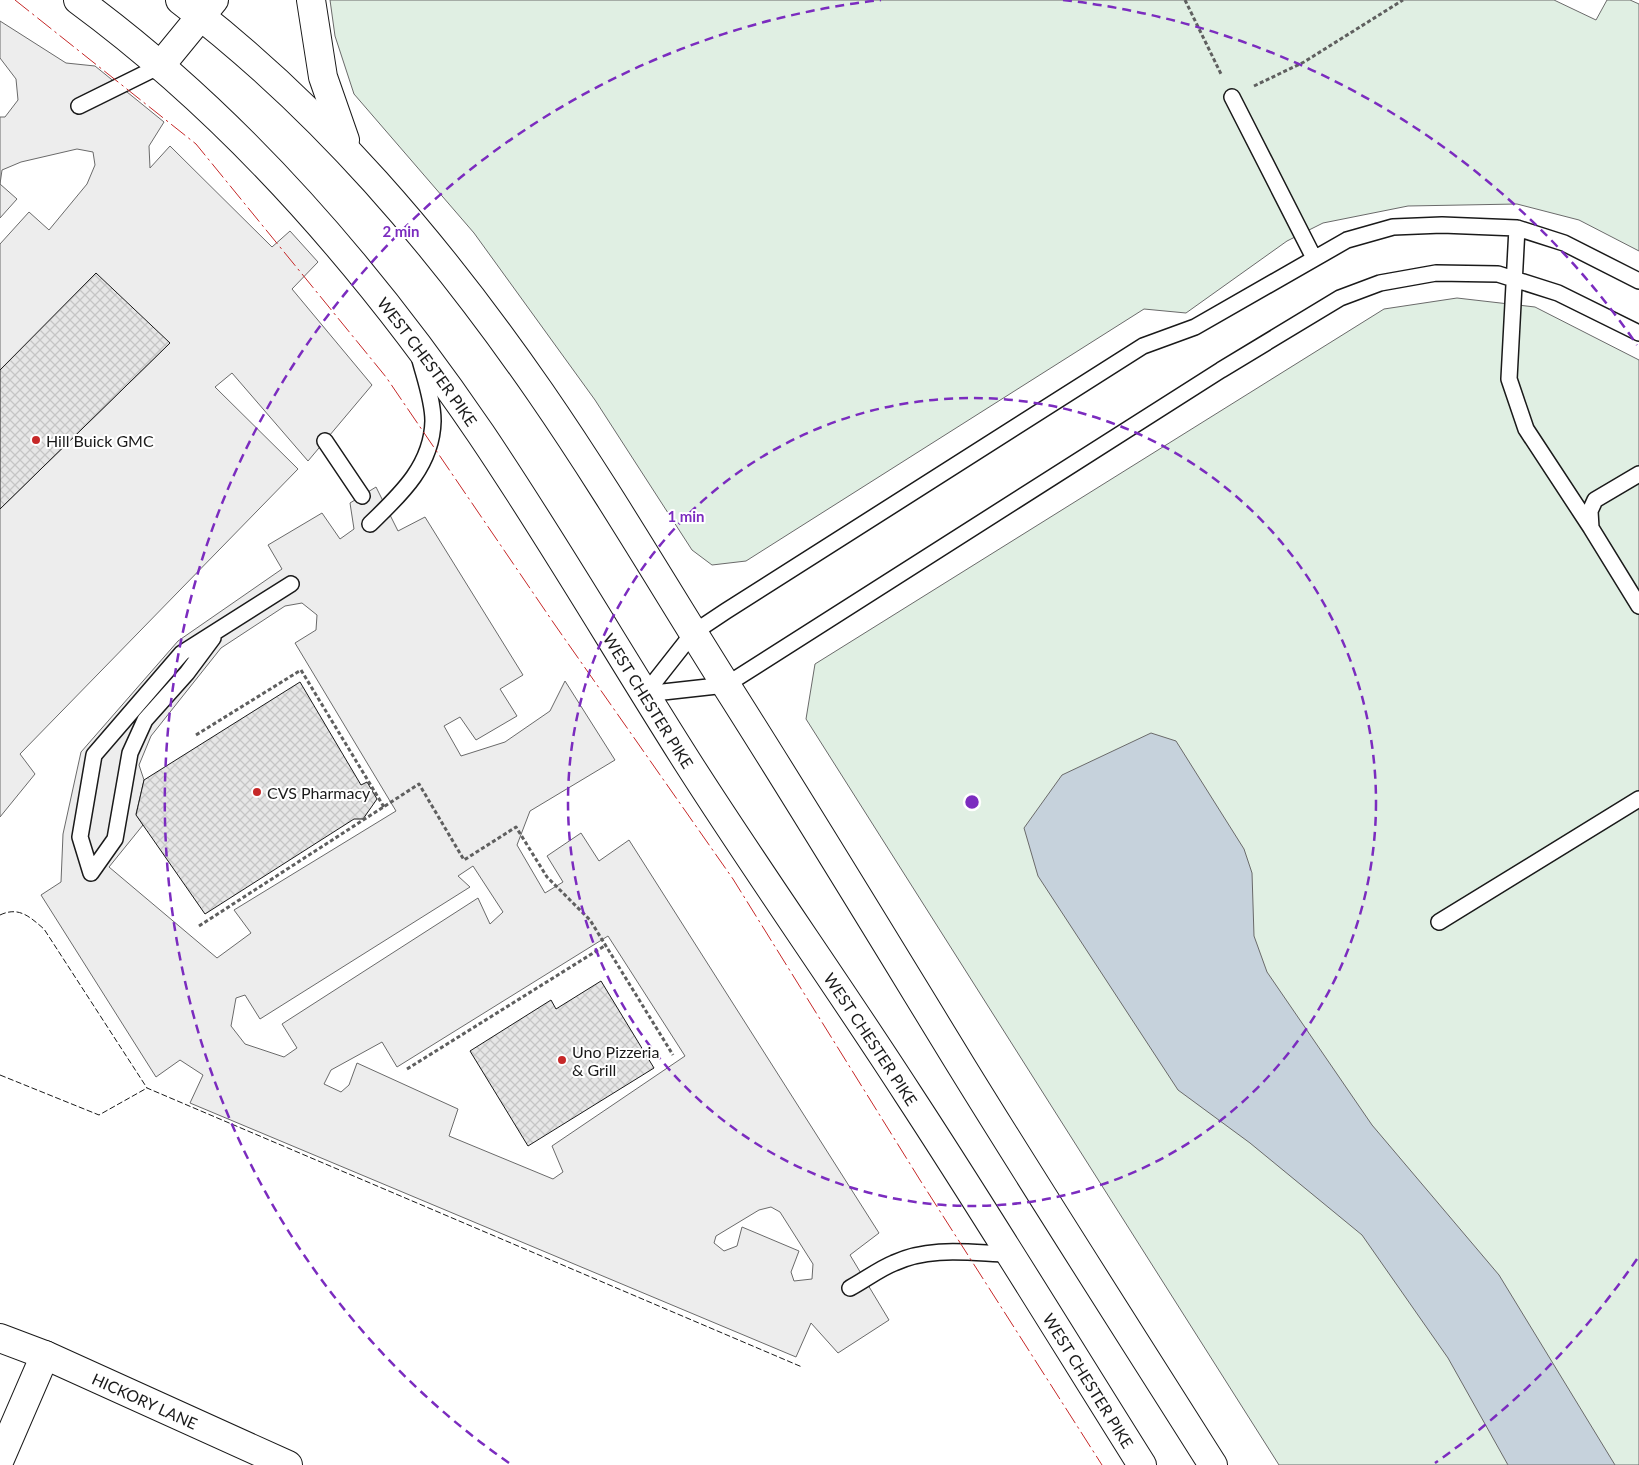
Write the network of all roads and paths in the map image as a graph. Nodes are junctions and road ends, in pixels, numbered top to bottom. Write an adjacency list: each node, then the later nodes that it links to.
1 (78, 0): 6 (main road, WEST CHESTER PIKE)
2 (311, 0): 9 (main road)
3 (1185, 0): 7 (path)
4 (1403, 0): 7 (path)
5 (198, 5): 6 (main road); 9 (main road)
6 (160, 66): 8 (lane); 15 (main road, WEST CHESTER PIKE)
7 (1232, 97): 11 (lane)
8 (79, 106)
9 (352, 155): 24 (main road)
10 (1517, 228): 11 (lane); 12 (lane); 13 (lane)
11 (1314, 258): 24 (lane)
12 (1513, 279): 14 (lane); 20 (lane); 25 (lane)
13 (1639, 282)
14 (1639, 333)
15 (416, 344): 19 (lane); 26 (main road, WEST CHESTER PIKE)
16 (325, 441): 18 (lane)
17 (1639, 474): 20 (lane)
18 (362, 496)
19 (370, 524)
20 (1591, 528): 22 (lane)
21 (291, 584): 23 (lane)
22 (1639, 606)
23 (218, 631): 23 (lane)
24 (693, 633): 25 (main road); 26 (lane)
25 (726, 685): 26 (lane); 42 (main road)
26 (645, 694): 35 (main road, WEST CHESTER PIKE)
27 (196, 735): 29 (path)
28 (1639, 799): 30 (lane)
29 (384, 808): 31 (path); 32 (path)
30 (1439, 922)
31 (199, 926)
32 (606, 945): 33 (path); 34 (path)
33 (673, 1055)
34 (407, 1069)
35 (1009, 1254): 36 (lane); 41 (main road, WEST CHESTER PIKE)
36 (850, 1288)
37 (0, 1338): 38 (main road, HICKORY LANE)
38 (45, 1355): 39 (main road); 40 (main road, HICKORY LANE)
39 (0, 1459)
40 (288, 1465)
41 (1142, 1465)
42 (1213, 1465)

